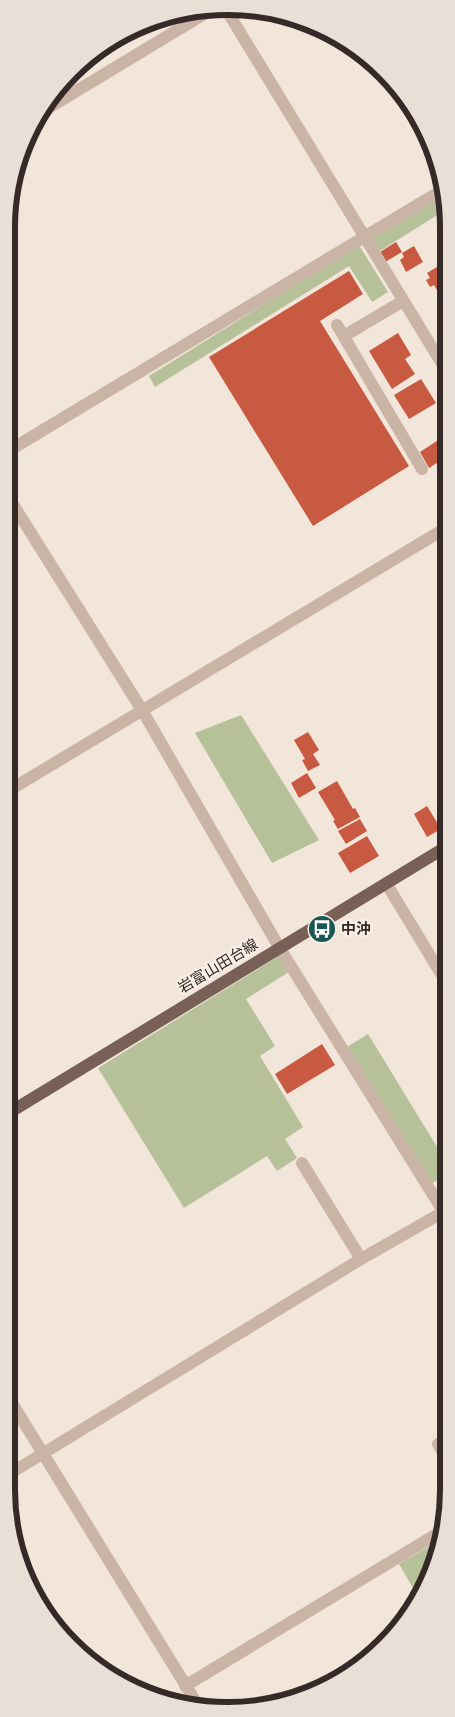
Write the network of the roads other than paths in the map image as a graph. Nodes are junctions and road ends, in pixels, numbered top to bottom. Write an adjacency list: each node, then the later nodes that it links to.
1 (231, 15): 5 (street)
2 (197, 17): 3 (street)
3 (56, 103)
4 (437, 193): 5 (street)
5 (365, 238): 6 (street); 10 (street)
6 (403, 301): 8 (street); 9 (street)
7 (337, 325): 8 (street)
8 (344, 336): 11 (street)
9 (440, 361)
10 (15, 447)
11 (422, 469)
12 (15, 506): 14 (street)
13 (440, 532): 14 (street)
14 (142, 710): 15 (street); 18 (street)
15 (15, 788)
16 (440, 850): 17 (main road, 岩富山田台線)
17 (386, 882): 18 (main road, 岩富山田台線); 19 (street)
18 (279, 947): 20 (main road, 岩富山田台線); 22 (street)
19 (440, 972)
20 (15, 1110)
21 (302, 1163): 24 (street)
22 (440, 1204)
23 (440, 1215): 24 (street)
24 (362, 1259): 26 (street)
25 (15, 1409): 26 (street)
26 (43, 1454): 27 (street); 29 (street)
27 (15, 1471)
28 (435, 1534): 29 (street)
29 (186, 1686): 30 (street)
30 (195, 1699)

